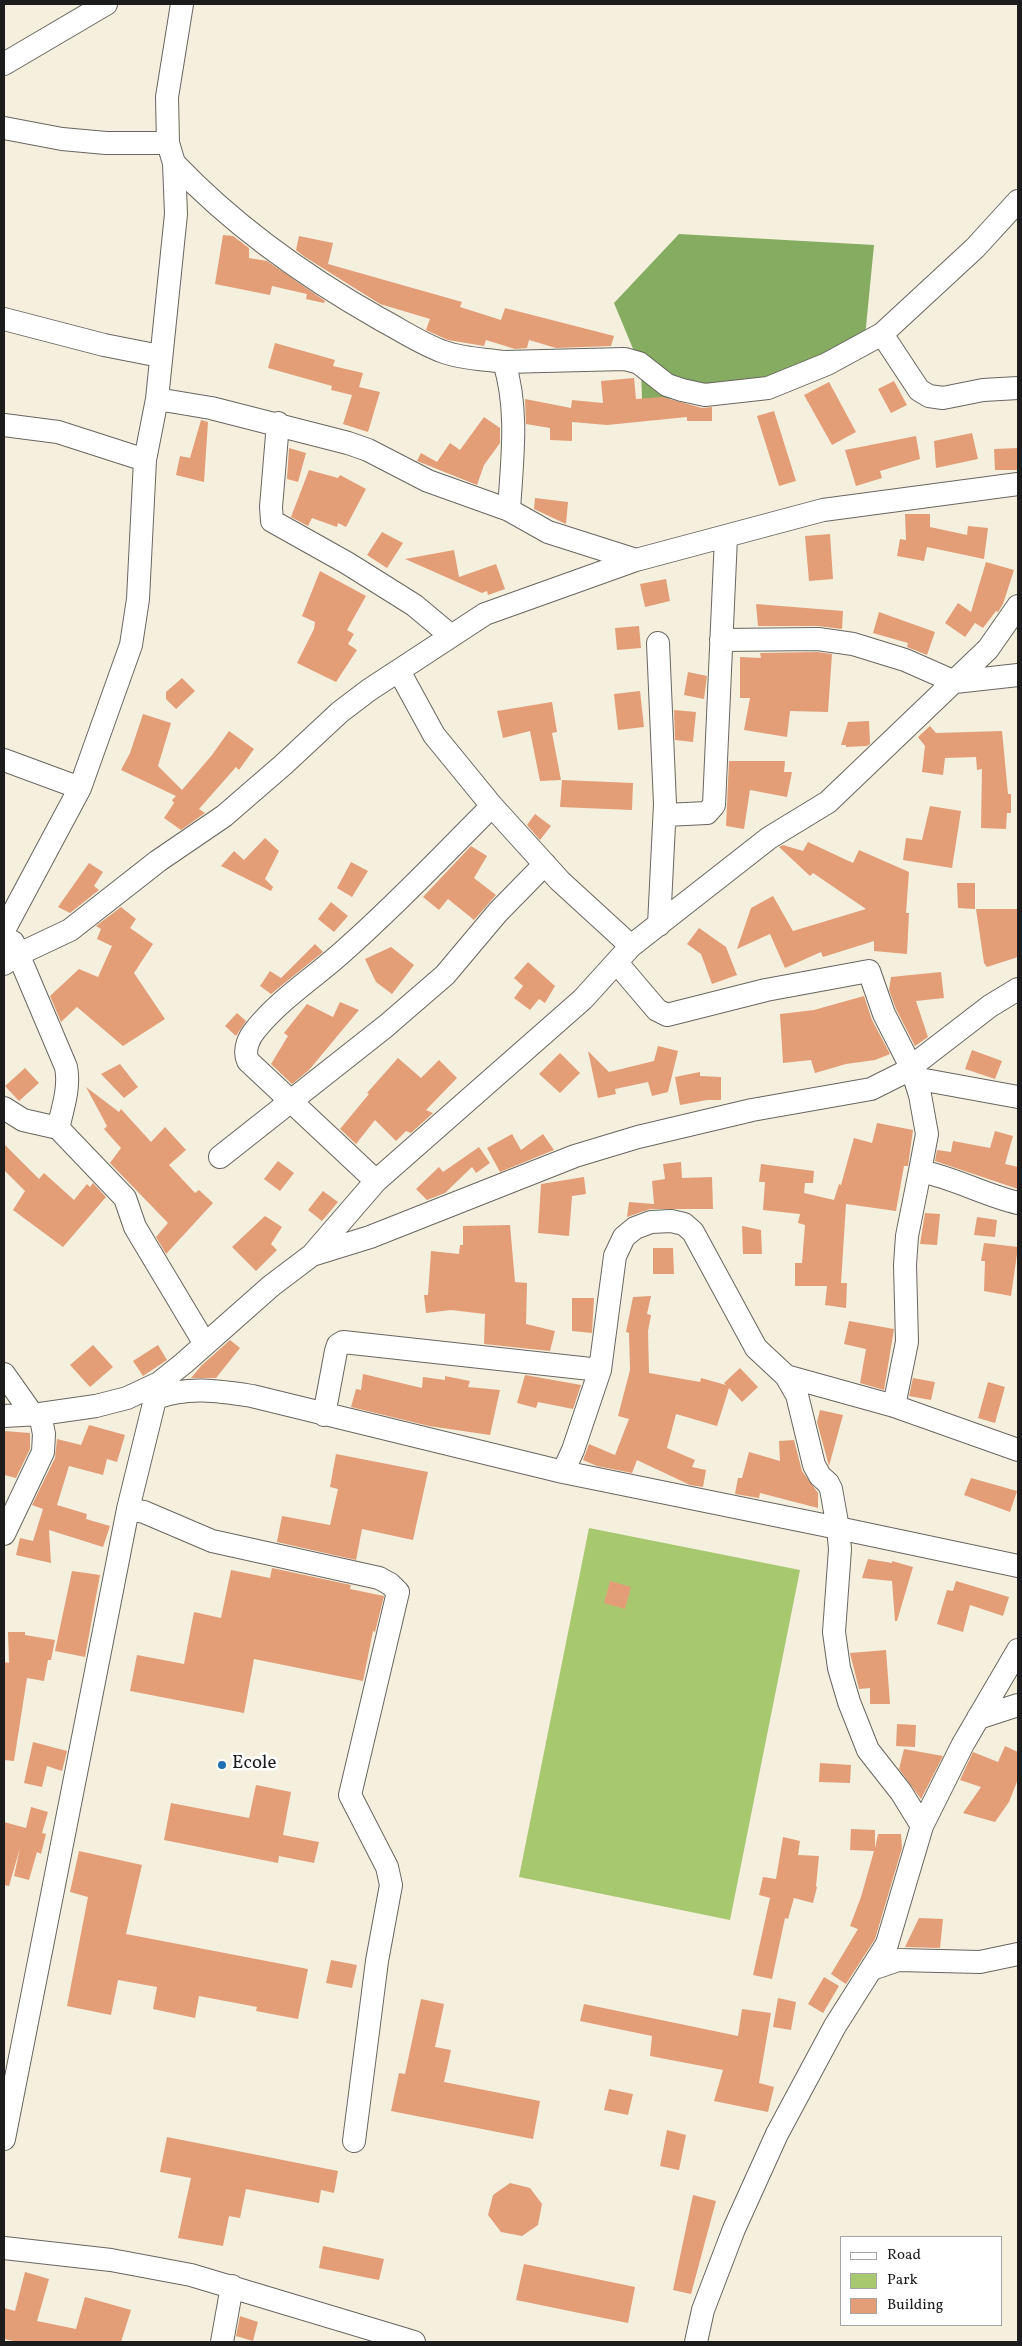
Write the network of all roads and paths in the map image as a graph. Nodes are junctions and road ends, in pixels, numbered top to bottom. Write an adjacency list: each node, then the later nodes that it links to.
1 (106, 4): 3 (street)
2 (182, 4): 5 (street)
3 (4, 64)
4 (4, 128): 5 (street)
5 (171, 153): 9 (street); 10 (street)
6 (1018, 201): 8 (street)
7 (4, 319): 9 (street)
8 (882, 334): 10 (street); 11 (street)
9 (160, 356): 12 (street)
10 (504, 362): 17 (street)
11 (1018, 388)
12 (157, 399): 13 (street); 15 (street)
13 (278, 424): 17 (street); 21 (street)
14 (4, 425): 15 (street)
15 (145, 460): 28 (street)
16 (1018, 484): 18 (street)
17 (509, 510): 19 (street)
18 (726, 537): 19 (street); 22 (street)
19 (636, 560): 21 (street)
20 (1018, 606): 26 (street)
21 (450, 635): 24 (street)
22 (721, 640): 26 (street); 30 (street)
23 (658, 643): 30 (street)
24 (399, 671): 29 (street); 35 (street)
25 (1018, 676): 26 (street)
26 (955, 682): 32 (street)
27 (4, 760): 28 (street)
28 (80, 788): 33 (street)
29 (492, 806): 31 (street); 40 (street)
30 (665, 815): 32 (street)
31 (545, 864): 34 (street); 40 (street)
32 (659, 925): 34 (street)
33 (5, 928): 35 (street)
34 (631, 946): 36 (street)
35 (10, 959): 42 (street)
36 (616, 963): 38 (street); 45 (street)
37 (1018, 989): 38 (street)
38 (913, 1073): 39 (street); 44 (street); 47 (street)
39 (1018, 1097)
40 (290, 1101): 43 (street); 45 (street)
41 (4, 1108): 42 (street)
42 (58, 1128): 48 (street)
43 (220, 1157)
44 (920, 1171): 46 (street); 53 (street)
45 (376, 1181): 47 (street)
46 (1018, 1203)
47 (312, 1255): 48 (street)
48 (205, 1344): 52 (street)
49 (600, 1370): 51 (street); 55 (street); 58 (street)
50 (4, 1374): 54 (street)
51 (786, 1376): 53 (street); 60 (street)
52 (157, 1390): 54 (street); 55 (street); 59 (street)
53 (894, 1406): 57 (street)
54 (37, 1415): 56 (street); 61 (street)
55 (324, 1415): 58 (street)
56 (4, 1416)
57 (1018, 1450)
58 (563, 1472): 60 (street)
59 (128, 1509): 69 (street); 70 (street)
60 (838, 1528): 62 (street); 66 (street)
61 (4, 1534)
62 (1018, 1566)
63 (1018, 1650): 65 (street)
64 (1018, 1705): 65 (street)
65 (978, 1718): 66 (street)
66 (922, 1826): 68 (street)
67 (1018, 1954): 68 (street)
68 (872, 1969): 76 (street)
69 (5, 2129)
70 (354, 2141)
71 (4, 2248): 72 (street)
72 (232, 2286): 73 (street); 74 (street)
73 (378, 2338): 75 (street)
74 (222, 2342)
75 (414, 2342)
76 (696, 2342)

